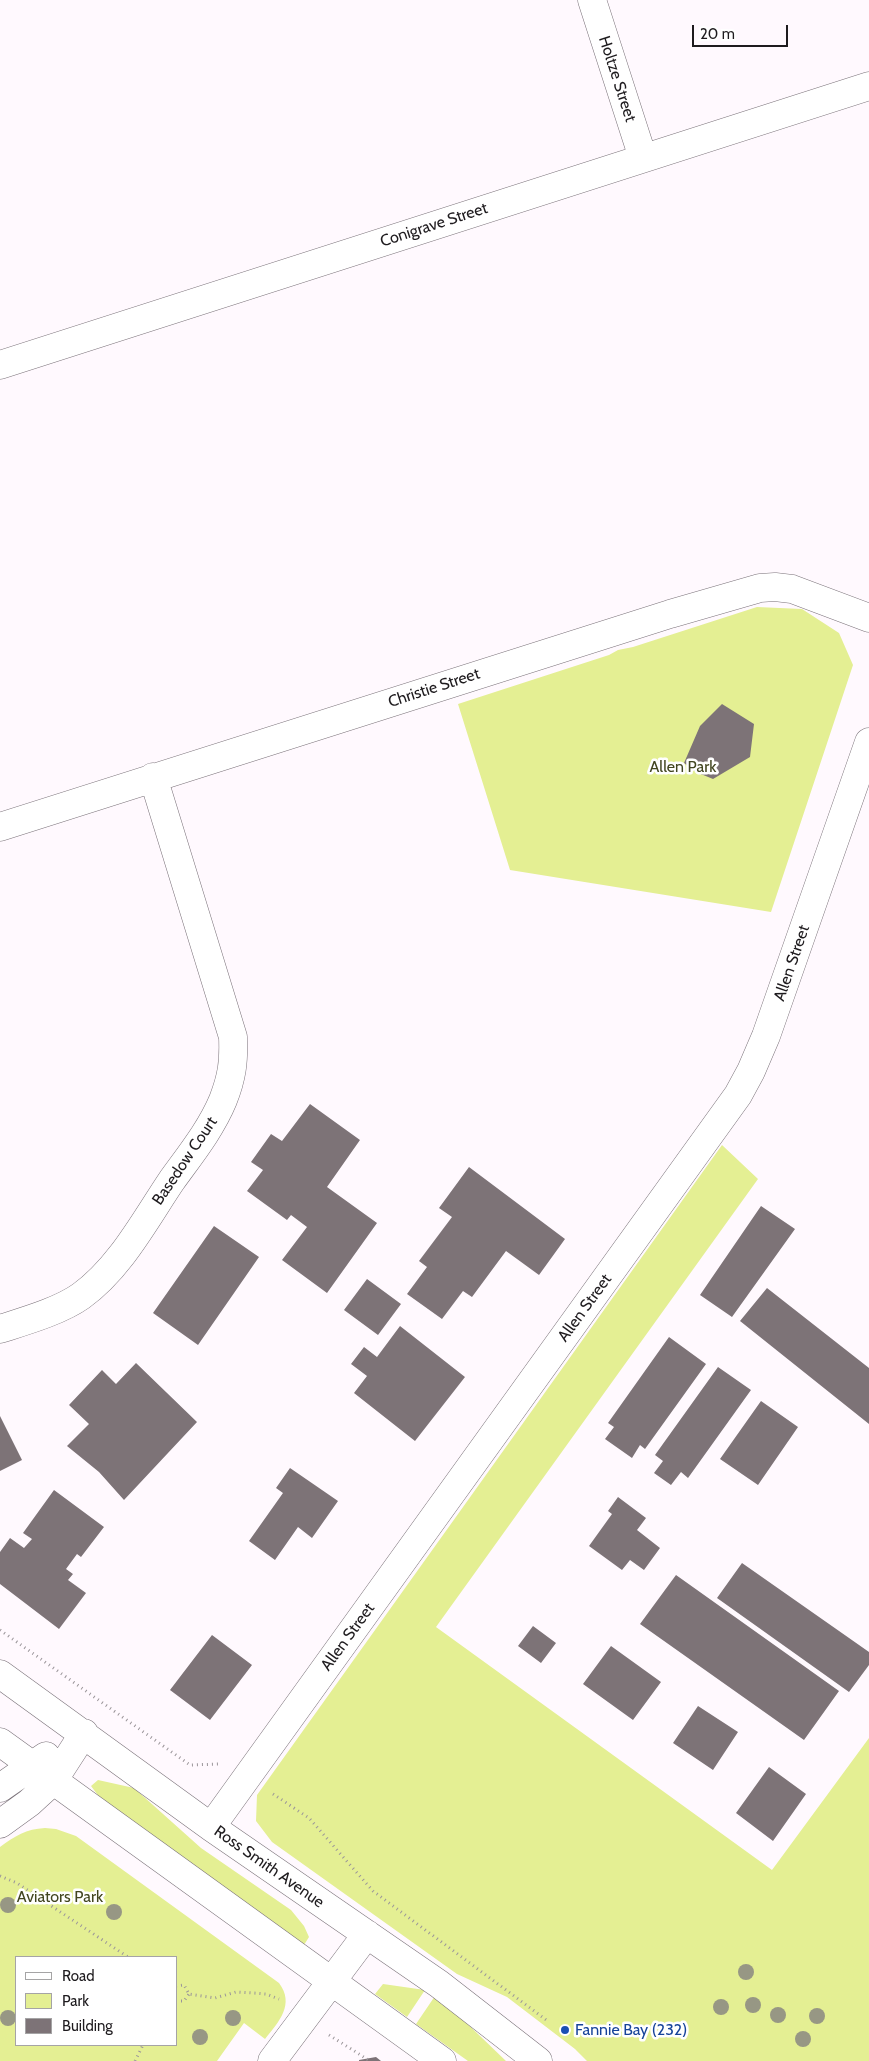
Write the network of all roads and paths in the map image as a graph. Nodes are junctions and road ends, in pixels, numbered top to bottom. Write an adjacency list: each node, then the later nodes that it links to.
1 (592, 0): 3 (street, Holtze Street)
2 (869, 86): 3 (street, Conigrave Street)
3 (643, 158): 4 (street, Conigrave Street)
4 (0, 365)
5 (869, 618): 7 (street, Christie Street)
6 (869, 742): 15 (street, Allen Street)
7 (153, 777): 8 (street, Christie Street); 9 (street, Basedow Court)
8 (0, 827)
9 (0, 1329)
10 (0, 1630): 15 (path)
11 (0, 1674): 12 (street, Ross Smith Avenue)
12 (84, 1733): 14 (street); 16 (street); 19 (street, Ross Smith Avenue)
13 (0, 1742): 14 (street)
14 (31, 1765): 16 (street); 17 (street)
15 (248, 1776): 19 (street, Allen Street); 28 (path)
16 (53, 1781): 18 (street); 23 (street)
17 (0, 1788)
18 (0, 1824)
19 (211, 1827): 21 (street, Ross Smith Avenue)
20 (0, 1876): 22 (path)
21 (367, 1934): 23 (street); 34 (street, Ross Smith Avenue)
22 (126, 1956)
23 (332, 1982): 27 (street); 33 (street)
24 (178, 1986): 25 (path)
25 (188, 1994): 26 (path); 27 (path)
26 (178, 2001)
27 (304, 2017): 31 (street); 32 (path)
28 (549, 2022)
29 (142, 2046): 30 (path)
30 (135, 2061)
31 (272, 2061)
32 (370, 2061)
33 (442, 2061)
34 (538, 2061)

